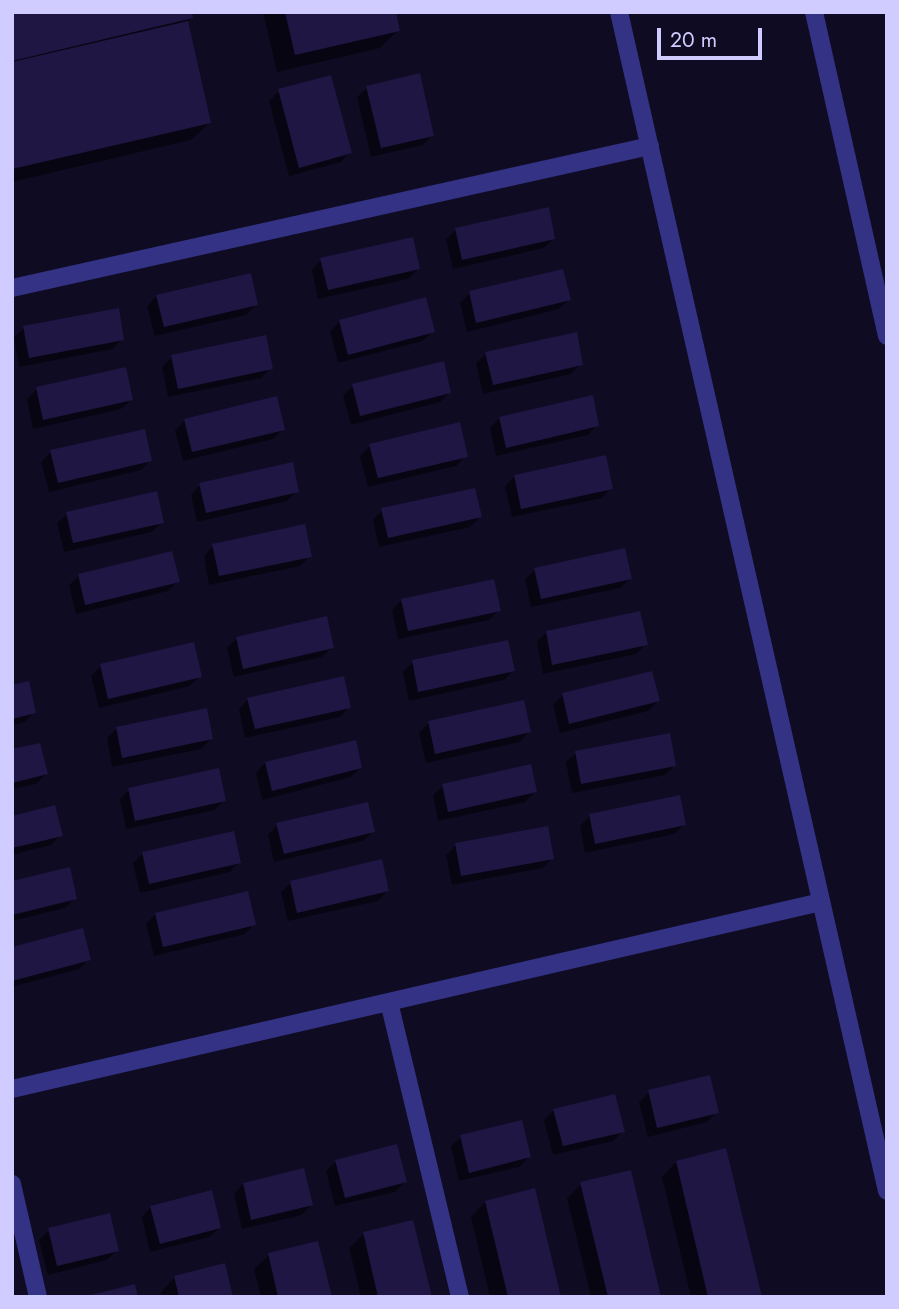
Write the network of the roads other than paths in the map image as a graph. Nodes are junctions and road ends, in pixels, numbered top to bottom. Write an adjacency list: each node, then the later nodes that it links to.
1 (619, 12): 3 (street)
2 (814, 12): 5 (street)
3 (650, 146): 4 (street); 6 (street)
4 (12, 288)
5 (887, 336)
6 (821, 902): 7 (street); 10 (street)
7 (389, 1002): 8 (street); 12 (street)
8 (12, 1089)
9 (12, 1184): 11 (street)
10 (887, 1191)
11 (38, 1297)
12 (460, 1297)

